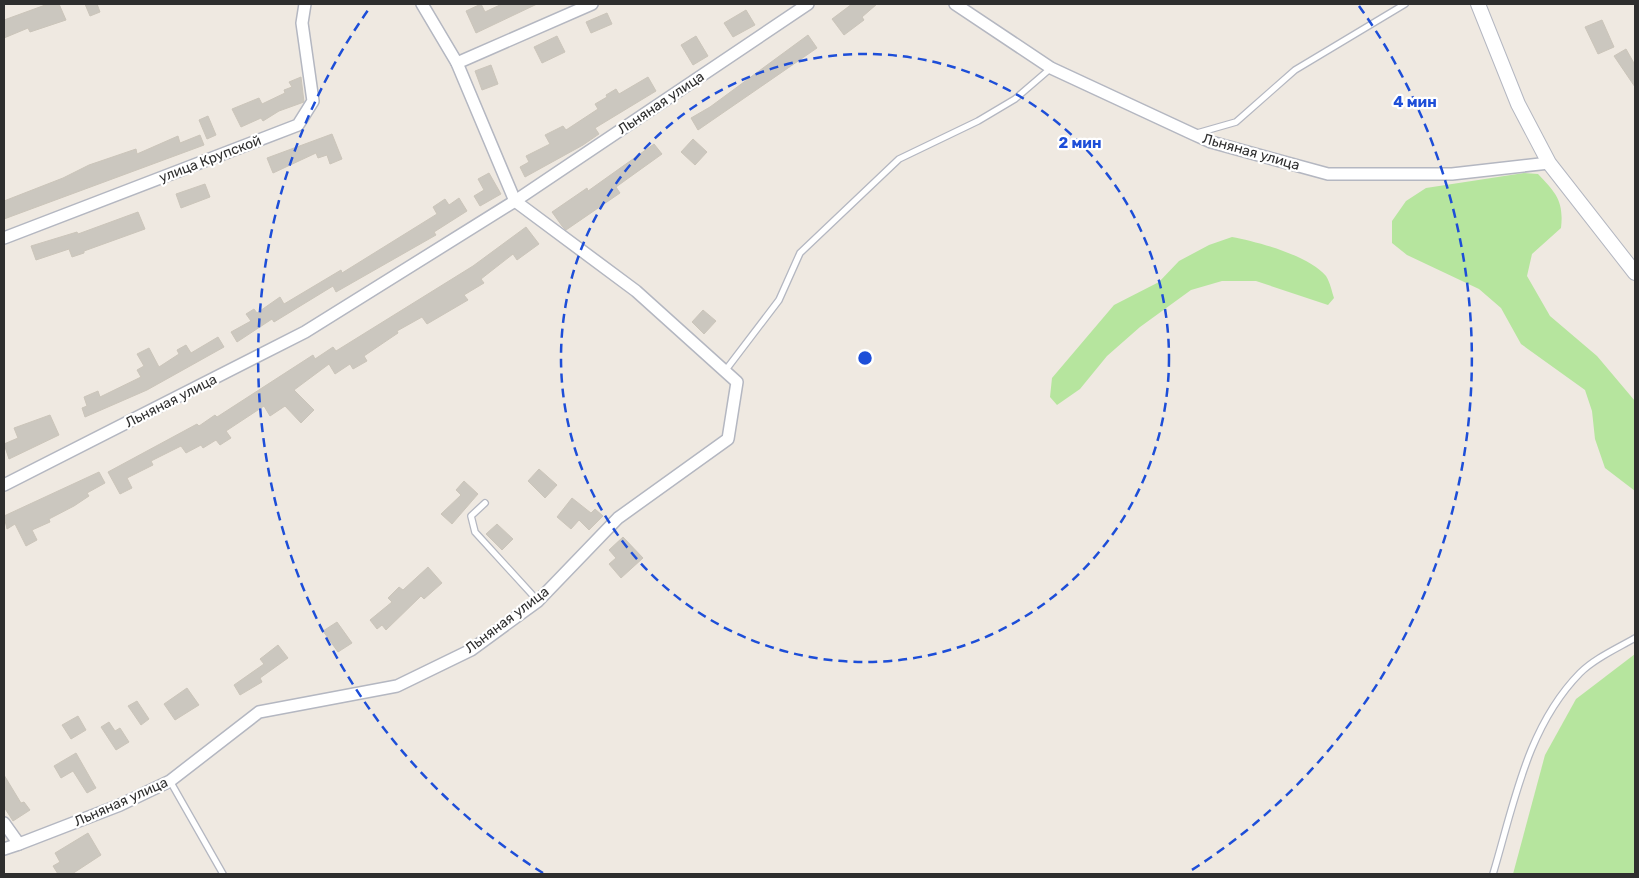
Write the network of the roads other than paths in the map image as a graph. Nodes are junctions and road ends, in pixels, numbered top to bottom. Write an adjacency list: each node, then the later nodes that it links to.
1 (305, 4): 13 (street, улица Крупской)
2 (422, 4): 8 (street)
3 (592, 4): 8 (street)
4 (808, 4): 12 (street, Льняная улица)
5 (955, 4): 9 (street, Льняная улица)
6 (1405, 4): 10 (lane)
7 (1478, 4): 11 (street)
8 (457, 63): 12 (street)
9 (1051, 68): 10 (street, Льняная улица); 15 (lane)
10 (1193, 134): 11 (street, Льняная улица)
11 (1549, 163): 14 (street)
12 (515, 201): 15 (street, Льняная улица); 16 (street, Льняная улица)
13 (4, 238)
14 (1635, 274)
15 (725, 371): 18 (street, Льняная улица)
16 (4, 485)
17 (485, 503): 18 (lane)
18 (538, 601): 20 (street, Льняная улица)
19 (1635, 638): 25 (lane)
20 (170, 781): 22 (street, Льняная улица); 24 (lane)
21 (4, 823): 22 (street)
22 (19, 844): 23 (street, Льняная улица)
23 (4, 849)
24 (223, 874)
25 (1493, 874)

